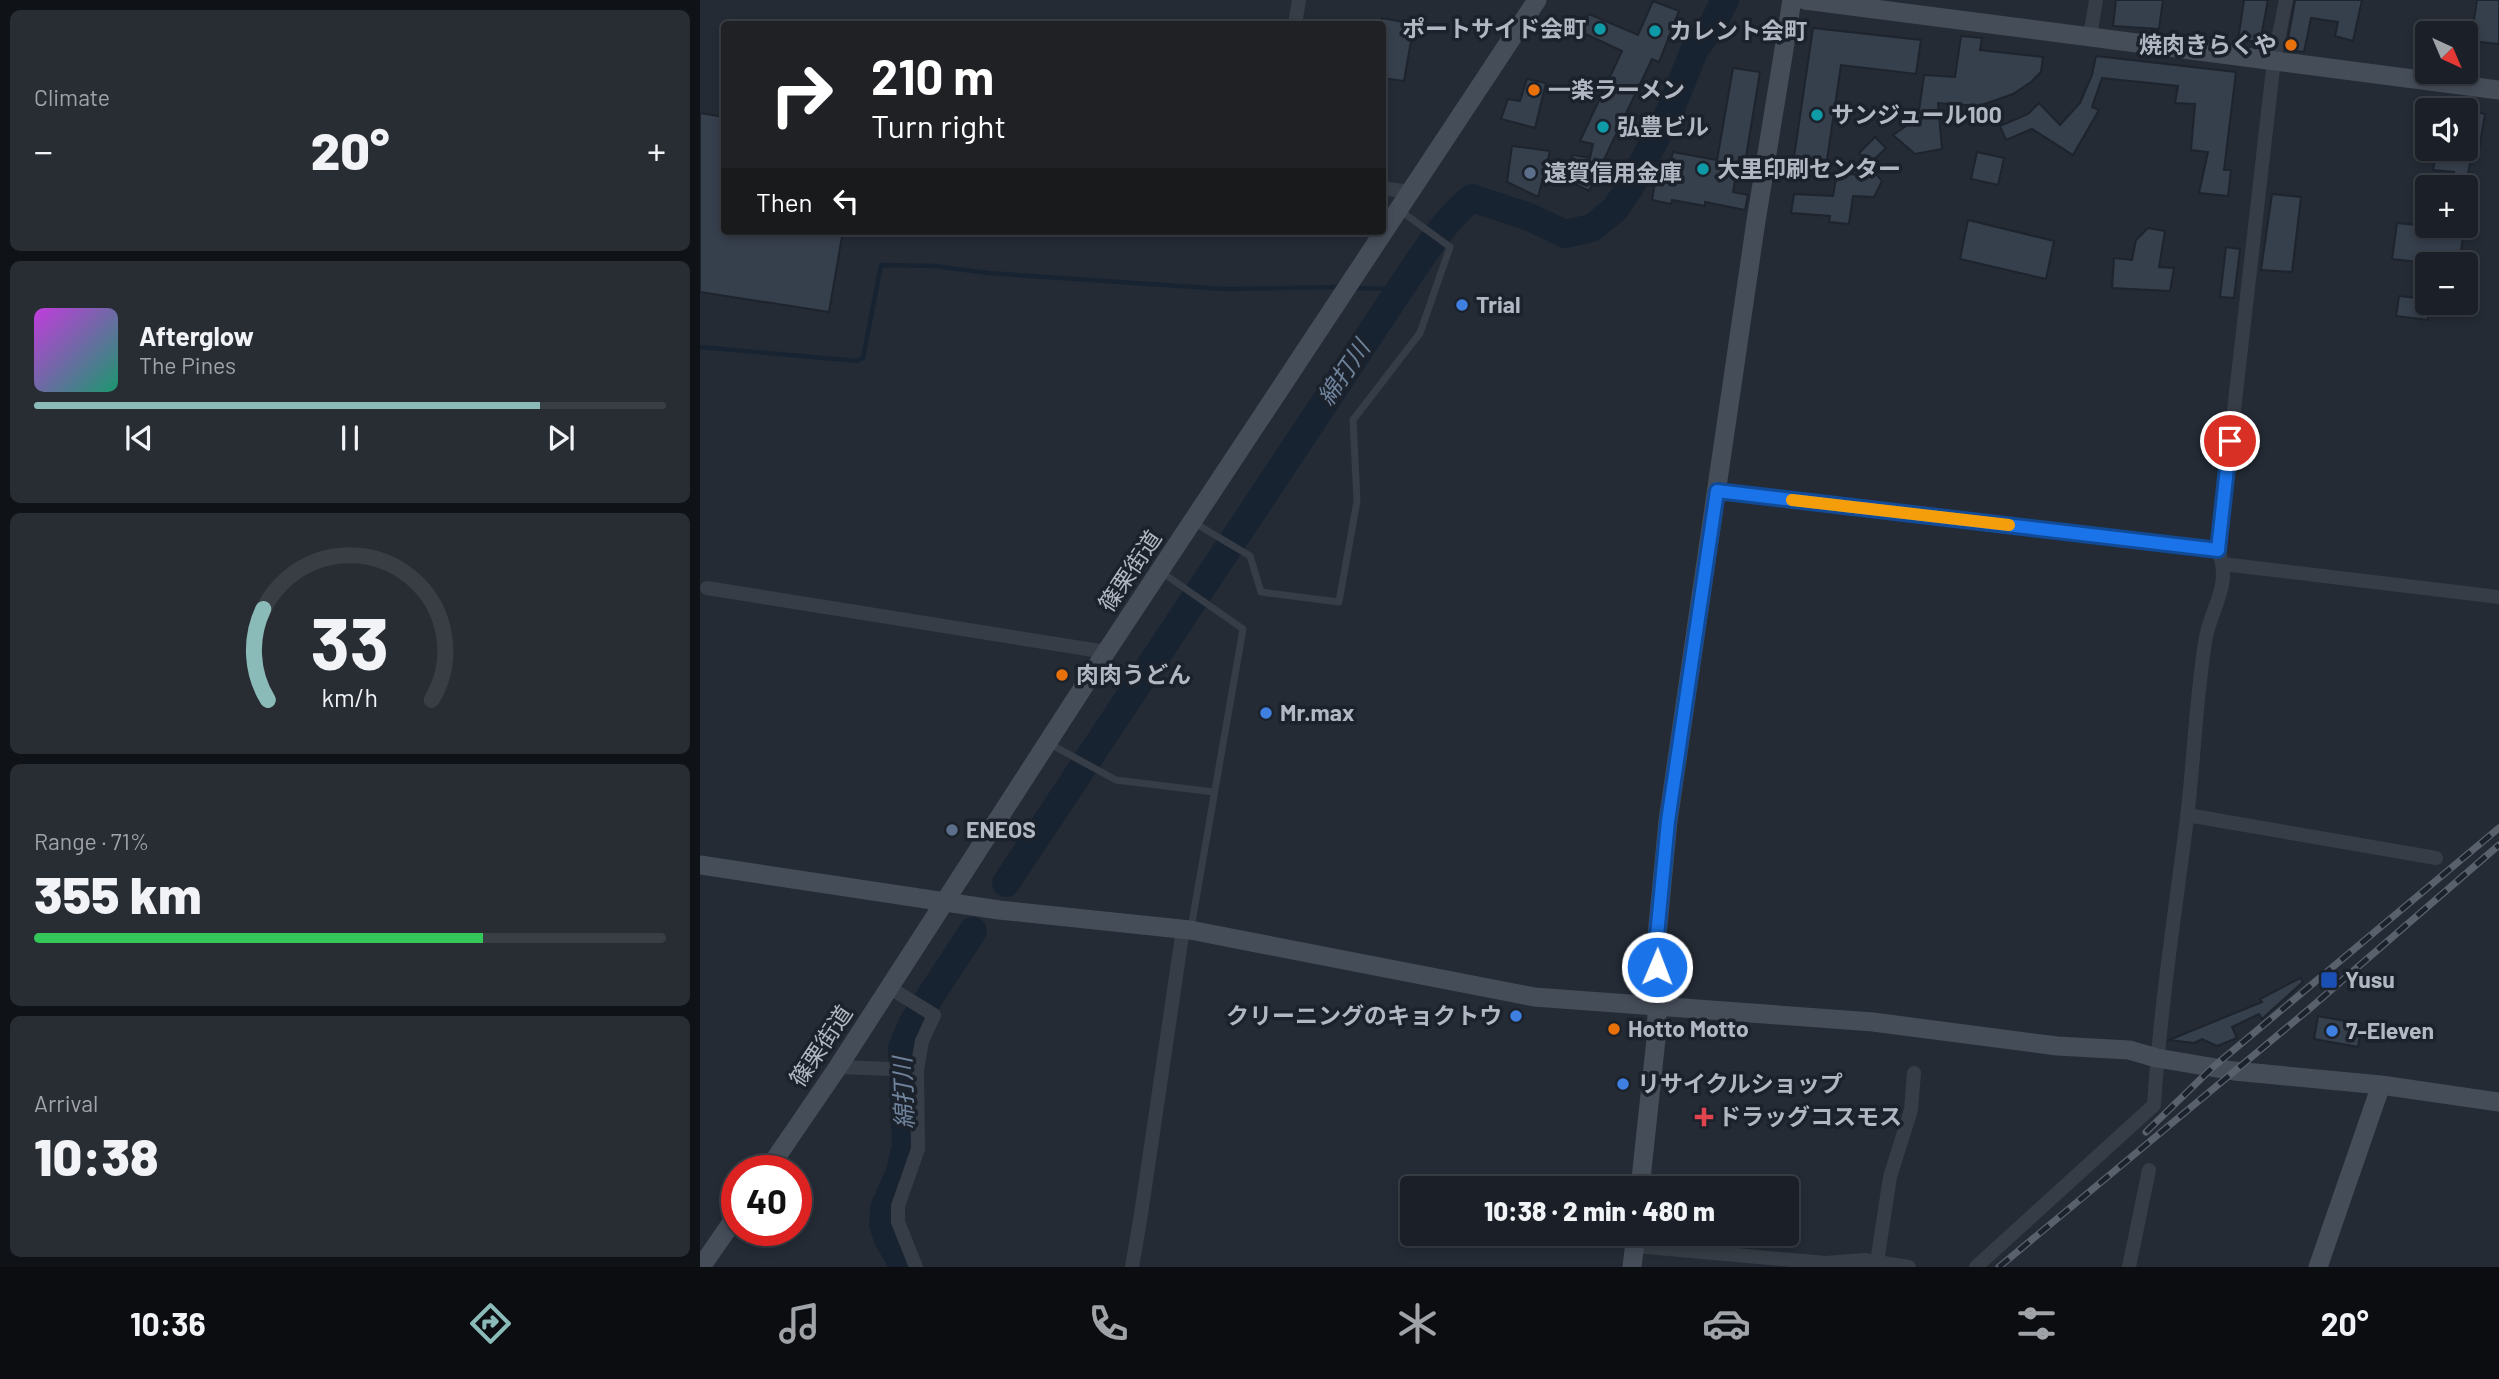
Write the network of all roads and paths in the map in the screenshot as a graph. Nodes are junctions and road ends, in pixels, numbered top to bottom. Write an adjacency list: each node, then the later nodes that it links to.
1 (1299, 0): 7 (street)
2 (1537, 0): 12 (street, 篠栗街道)
3 (1792, 0): 16 (street)
4 (1805, 0): 8 (street)
5 (2096, 0): 8 (street)
6 (2286, 0): 9 (street)
7 (1296, 21)
8 (2090, 36): 9 (street)
9 (2274, 60): 10 (street); 18 (street)
10 (2499, 90)
11 (1386, 189): 12 (street)
12 (1409, 192): 13 (street, 篠栗街道)
13 (1398, 209): 14 (street, 篠栗街道); 17 (lane)
14 (1386, 227)
15 (1381, 235): 17 (street, 篠栗街道)
16 (1717, 491): 18 (street); 31 (street)
17 (1193, 522): 19 (street, 篠栗街道)
18 (2221, 557): 21 (street); 25 (street)
19 (1159, 570): 22 (street, 篠栗街道); 24 (lane)
20 (707, 588): 22 (street)
21 (2499, 597)
22 (1106, 652): 23 (street, 篠栗街道)
23 (1047, 742): 24 (lane); 28 (street, 篠栗街道)
24 (1214, 792): 29 (lane)
25 (2187, 815): 26 (street); 32 (street)
26 (2436, 858)
27 (700, 865): 28 (street)
28 (944, 901): 29 (street); 30 (street, 篠栗街道)
29 (1186, 930): 31 (street); 47 (street)
30 (890, 988): 33 (street, 篠栗街道); 34 (street)
31 (1656, 1005): 32 (street); 40 (street)
32 (2157, 1058): 36 (street); 50 (street)
33 (838, 1067): 34 (street); 38 (street, 篠栗街道)
34 (915, 1070): 46 (street)
35 (1914, 1073): 44 (street)
36 (2381, 1085): 37 (street); 52 (street)
37 (2499, 1102)
38 (778, 1155)
39 (2149, 1170): 51 (street)
40 (1641, 1176)
41 (721, 1238): 45 (street)
42 (1634, 1246): 48 (street)
43 (1683, 1246): 44 (street)
44 (1877, 1262): 49 (street)
45 (701, 1267)
46 (916, 1267)
47 (1132, 1267)
48 (1632, 1267)
49 (1909, 1267)
50 (1976, 1267)
51 (2129, 1267)
52 (2318, 1267)

